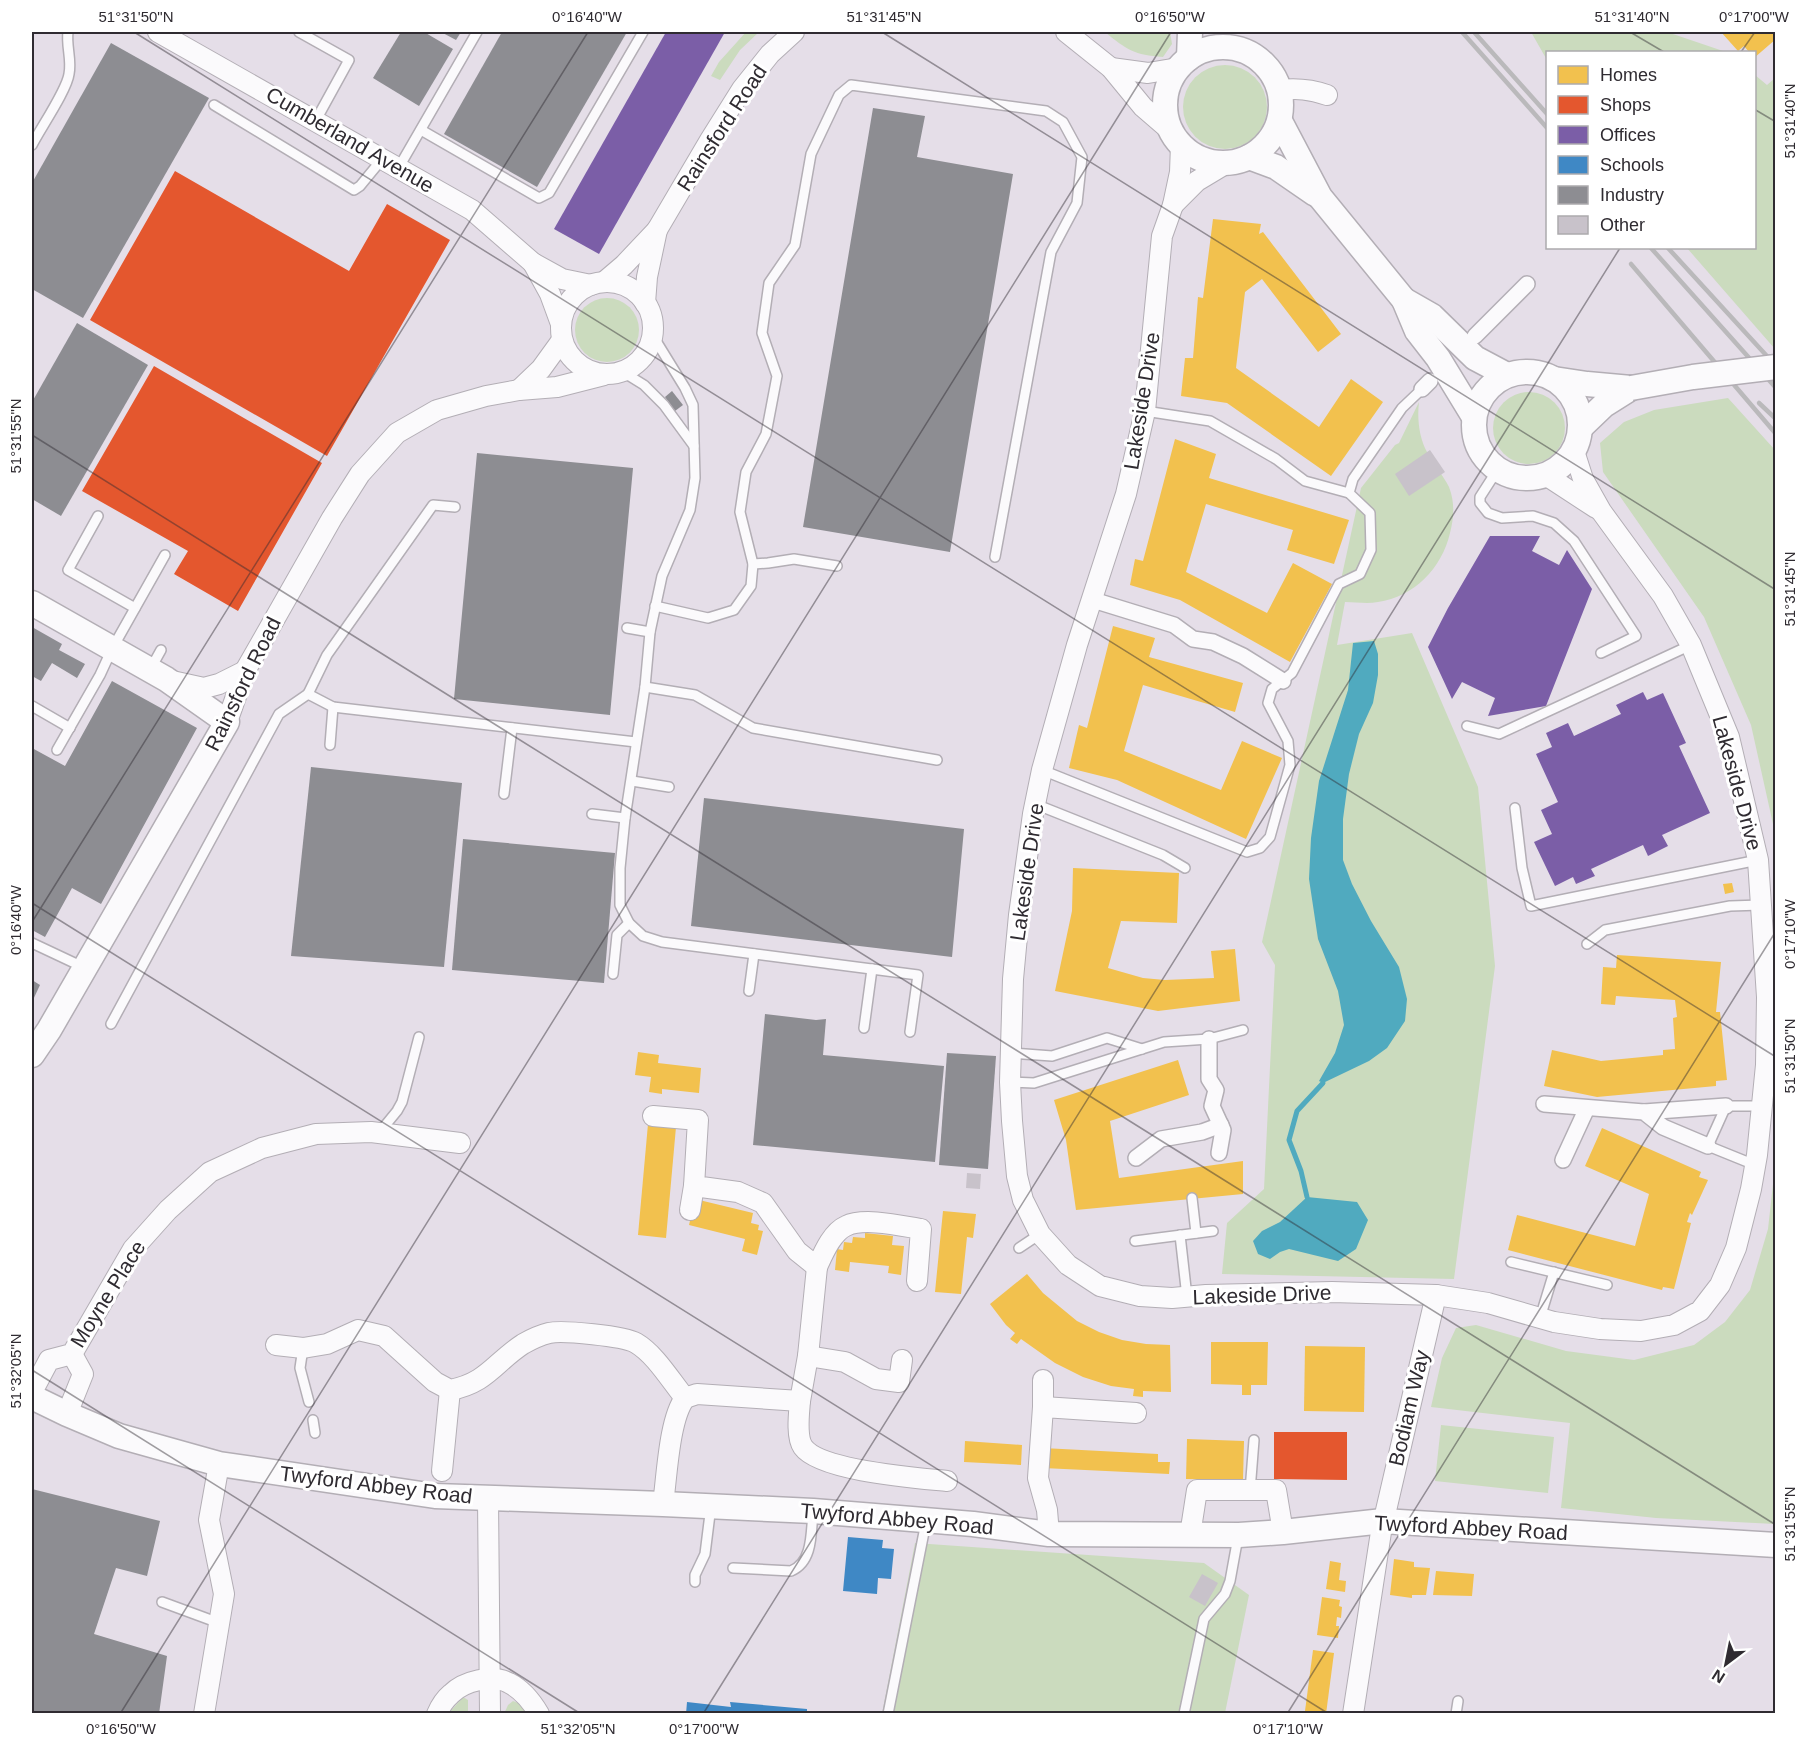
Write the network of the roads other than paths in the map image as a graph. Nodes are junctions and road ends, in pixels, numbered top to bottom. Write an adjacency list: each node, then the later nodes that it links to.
1 (68, 32): 19 (lane)
2 (299, 32): 15 (lane)
3 (477, 32): 17 (lane)
4 (643, 32): 17 (lane)
5 (794, 32): 24 (street, Rainsford Road)
6 (1066, 32): 11 (street)
7 (1190, 32): 10 (street)
8 (164, 33): 15 (street, Cumberland Avenue)
9 (1220, 39): 10 (street); 12 (street)
10 (1184, 63): 11 (street); 18 (street)
11 (1111, 68): 18 (street)
12 (1280, 90): 13 (street); 16 (street)
13 (1327, 95)
14 (214, 105): 21 (lane)
15 (316, 120): 21 (street, Cumberland Avenue)
16 (1280, 121): 20 (street); 22 (street)
17 (421, 130): 21 (lane)
18 (1176, 138): 20 (street); 23 (street, Lakeside Drive)
19 (32, 145)
20 (1238, 160): 22 (street); 23 (street, Lakeside Drive)
21 (391, 163): 25 (street, Cumberland Avenue)
22 (1320, 197): 28 (street)
23 (1173, 205): 40 (street, Lakeside Drive)
24 (657, 230): 26 (street, Rainsford Road); 29 (street, Rainsford Road)
25 (533, 263): 26 (street, Cumberland Avenue); 30 (street, Cumberland Avenue)
26 (597, 284): 29 (street); 30 (street)
27 (1527, 284): 32 (street)
28 (1404, 300): 35 (street); 41 (street)
29 (645, 303): 31 (street)
30 (562, 332): 34 (street); 39 (street)
31 (652, 336): 34 (street); 43 (lane)
32 (1475, 336)
33 (1776, 367): 38 (street, bridge)
34 (613, 373): 39 (street, Rainsford Road); 43 (lane)
35 (1507, 375): 36 (street); 41 (street)
36 (1554, 379): 38 (street); 42 (street)
37 (1426, 385): 47 (lane)
38 (1630, 388): 42 (street)
39 (519, 390): 65 (street, Rainsford Road)
40 (1144, 411): 47 (lane); 55 (street, Lakeside Drive)
41 (1474, 417): 45 (street)
42 (1581, 427): 44 (street)
43 (694, 446): 57 (lane)
44 (1574, 451): 46 (street); 49 (street, Lakeside Drive)
45 (1498, 469): 46 (street); 63 (lane)
46 (1547, 476): 49 (street, Lakeside Drive)
47 (1349, 493): 66 (lane)
48 (455, 507): 68 (lane)
49 (1600, 511): 61 (street, Lakeside Drive)
50 (98, 516): 58 (lane)
51 (165, 555): 58 (lane)
52 (995, 558): 53 (lane)
53 (753, 564): 54 (lane); 57 (lane)
54 (837, 566)
55 (1093, 600): 66 (street); 79 (street, Lakeside Drive)
56 (32, 603): 62 (street)
57 (655, 606): 60 (lane)
58 (135, 608): 62 (lane)
59 (627, 628): 60 (lane)
60 (651, 632): 67 (lane)
61 (1691, 645): 72 (lane); 87 (street, Lakeside Drive)
62 (112, 649): 64 (street); 73 (lane)
63 (1601, 653)
64 (159, 666): 65 (street); 71 (street)
65 (245, 671): 71 (street, Rainsford Road)
66 (1282, 681): 79 (lane)
67 (645, 687): 75 (lane); 78 (lane)
68 (308, 694): 70 (lane); 98 (lane)
69 (32, 706): 73 (lane)
70 (333, 707): 74 (lane); 76 (lane)
71 (227, 722): 94 (street, Rainsford Road)
72 (1467, 726)
73 (70, 728): 77 (lane)
74 (512, 728): 75 (lane); 82 (lane)
75 (636, 742): 80 (lane)
76 (330, 745)
77 (57, 750)
78 (937, 760)
79 (1042, 770): 83 (street, Lakeside Drive)
80 (632, 781): 81 (lane); 86 (lane)
81 (669, 787)
82 (504, 794)
83 (1035, 804): 88 (lane); 106 (street, Lakeside Drive)
84 (1515, 808): 87 (lane)
85 (592, 814): 86 (lane)
86 (625, 818): 90 (lane)
87 (1758, 860): 89 (street, Lakeside Drive)
88 (1185, 868)
89 (1761, 905): 92 (lane); 112 (street, Lakeside Drive)
90 (629, 923): 93 (lane); 96 (lane)
91 (32, 943): 94 (lane)
92 (1587, 944)
93 (754, 954): 95 (lane); 97 (lane)
94 (85, 968): 107 (street, Rainsford Road)
95 (872, 969): 99 (lane); 101 (lane)
96 (613, 974)
97 (749, 990)
98 (111, 1024)
99 (864, 1028)
100 (1243, 1030): 103 (lane)
101 (910, 1032)
102 (418, 1037): 117 (lane)
103 (1209, 1039): 104 (lane); 116 (street)
104 (1142, 1049): 105 (lane); 108 (lane)
105 (1065, 1051): 106 (lane); 108 (lane)
106 (1011, 1053): 109 (street, Lakeside Drive)
107 (32, 1055)
108 (1072, 1071): 109 (lane)
109 (1010, 1082): 129 (street, Lakeside Drive)
110 (1544, 1104): 113 (street)
111 (1726, 1106): 112 (lane); 114 (street); 119 (lane)
112 (1762, 1106): 123 (street, Lakeside Drive)
113 (1587, 1108): 114 (street); 122 (street)
114 (1644, 1112): 119 (street)
115 (653, 1116): 124 (street)
116 (1221, 1125): 120 (street); 121 (street)
117 (380, 1133): 118 (street, Moyne Place); 143 (street, Moyne Place)
118 (460, 1143)
119 (1708, 1146): 123 (lane)
120 (1220, 1153)
121 (1136, 1158)
122 (1563, 1160)
123 (1755, 1165): 140 (street, Lakeside Drive)
124 (694, 1186): 126 (street); 134 (street)
125 (1192, 1198): 128 (lane)
126 (690, 1210)
127 (1213, 1231): 128 (lane)
128 (1196, 1233): 130 (lane)
129 (1040, 1234): 132 (lane); 139 (street, Lakeside Drive)
130 (1180, 1235): 131 (lane); 139 (lane)
131 (1135, 1241)
132 (1019, 1248)
133 (1511, 1262): 135 (lane)
134 (817, 1267): 136 (street); 144 (street)
135 (1554, 1272): 137 (lane); 140 (lane)
136 (917, 1281)
137 (1607, 1284)
138 (1436, 1295): 139 (street, Lakeside Drive); 140 (street, Lakeside Drive); 168 (street, Bodiam Way)
139 (1187, 1297)
140 (1540, 1318)
141 (276, 1345): 142 (street)
142 (303, 1348): 147 (street); 151 (lane)
143 (72, 1354): 148 (street, Moyne Place); 155 (street)
144 (808, 1356): 145 (street); 152 (street)
145 (902, 1360)
146 (1043, 1380): 153 (street)
147 (450, 1390): 150 (street); 160 (street)
148 (32, 1392)
149 (32, 1397): 155 (street, Twyford Abbey Road)
150 (685, 1398): 152 (street); 164 (street)
151 (309, 1401)
152 (800, 1401): 161 (street)
153 (1043, 1407): 154 (street); 170 (street)
154 (1136, 1413)
155 (67, 1414): 159 (street, Twyford Abbey Road)
156 (313, 1420): 157 (lane)
157 (315, 1433)
158 (1254, 1440): 162 (lane)
159 (219, 1464): 163 (street, Twyford Abbey Road); 177 (street)
160 (442, 1471)
161 (947, 1481)
162 (1250, 1491): 169 (street); 171 (street)
163 (488, 1499): 164 (street, Twyford Abbey Road); 178 (street)
164 (663, 1504): 165 (street, Twyford Abbey Road)
165 (711, 1506): 166 (street, Twyford Abbey Road); 175 (lane)
166 (813, 1512): 167 (street, Twyford Abbey Road); 174 (lane)
167 (926, 1521): 170 (street, Twyford Abbey Road); 184 (lane)
168 (1383, 1521): 169 (street, Twyford Abbey Road); 173 (street, Twyford Abbey Road); 186 (street, Bodiam Way)
169 (1284, 1532): 172 (street, Twyford Abbey Road)
170 (1049, 1534): 171 (street, Twyford Abbey Road)
171 (1190, 1535): 172 (street, Twyford Abbey Road)
172 (1239, 1535): 185 (lane)
173 (1776, 1545)
174 (733, 1568)
175 (695, 1582)
176 (162, 1602): 177 (lane)
177 (219, 1623): 180 (street)
178 (491, 1679): 181 (street); 182 (street); 183 (street)
179 (1458, 1701): 187 (lane)
180 (204, 1713)
181 (437, 1713)
182 (490, 1713)
183 (539, 1713)
184 (888, 1713)
185 (1184, 1713)
186 (1353, 1713)
187 (1456, 1713)

